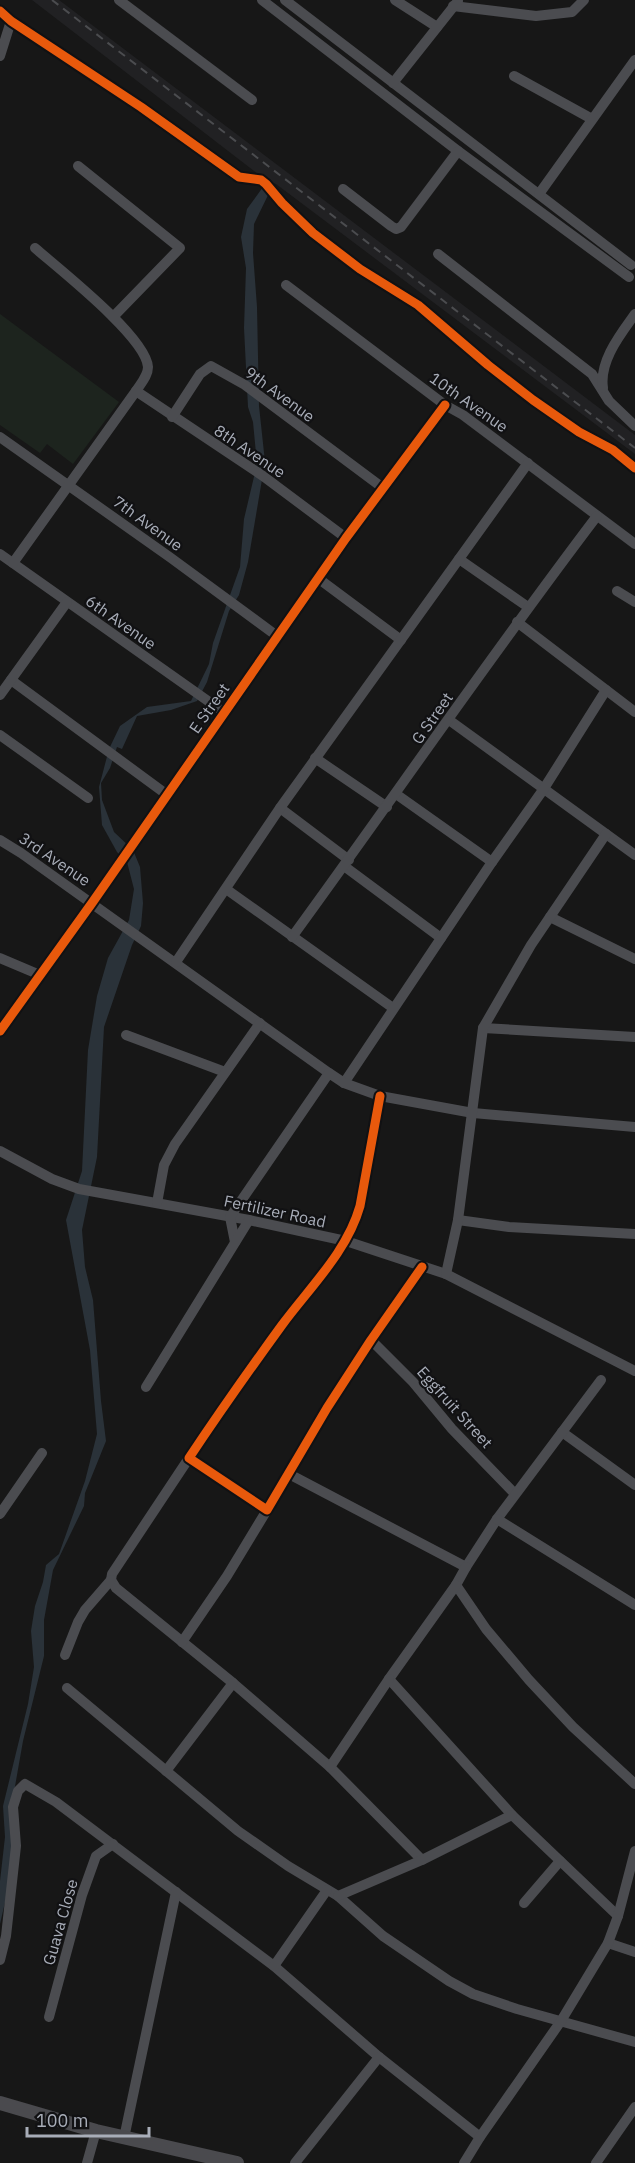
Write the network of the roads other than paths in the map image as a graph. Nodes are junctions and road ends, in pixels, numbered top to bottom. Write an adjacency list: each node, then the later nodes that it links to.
1 (118, 0): 14 (street)
2 (262, 0): 16 (street)
3 (285, 0): 13 (street)
4 (395, 0): 9 (street)
5 (584, 0): 6 (street)
6 (456, 3): 9 (street)
7 (0, 11): 8 (street)
8 (11, 21): 10 (street); 34 (street)
9 (437, 27): 13 (street)
10 (0, 53)
11 (635, 60): 15 (street)
12 (514, 76): 15 (street)
13 (393, 83): 19 (street)
14 (252, 100)
15 (592, 119): 19 (street)
16 (458, 151): 18 (street); 23 (street)
17 (78, 166): 26 (street)
18 (343, 189)
19 (539, 194): 22 (street)
20 (35, 248): 26 (street)
21 (438, 254): 28 (street)
22 (633, 263): 23 (street)
23 (632, 280)
24 (286, 285): 29 (street, 10th Avenue)
25 (635, 314): 28 (street)
26 (114, 316): 27 (street)
27 (136, 391): 30 (street, 8th Avenue); 35 (street)
28 (603, 392): 31 (street)
29 (445, 405): 33 (street, 10th Avenue); 36 (street, E Street)
30 (172, 417): 36 (street, 9th Avenue); 38 (street, 8th Avenue)
31 (635, 426)
32 (0, 437): 35 (street, 7th Avenue)
33 (528, 463): 37 (street, 10th Avenue); 41 (street)
34 (635, 468)
35 (70, 486): 42 (street); 49 (street, 7th Avenue)
36 (383, 488): 38 (street, E Street)
37 (597, 516): 39 (street, 10th Avenue); 47 (street, G Street)
38 (346, 538): 43 (street, E Street)
39 (635, 544)
40 (0, 554): 42 (street, 6th Avenue)
41 (459, 559): 47 (street); 50 (street)
42 (13, 563): 45 (street, 6th Avenue)
43 (319, 579): 49 (street, E Street); 50 (street)
44 (618, 591): 46 (street)
45 (67, 602): 51 (street); 55 (street, 6th Avenue)
46 (635, 602)
47 (528, 607): 48 (street, G Street)
48 (517, 622): 52 (street); 56 (street, G Street)
49 (277, 636): 55 (street, E Street)
50 (401, 640): 58 (street)
51 (11, 680): 53 (street); 60 (street)
52 (606, 690): 54 (street); 59 (street)
53 (0, 695)
54 (635, 712)
55 (225, 713): 60 (street, E Street)
56 (449, 720): 59 (street); 61 (street, G Street)
57 (0, 735): 62 (street)
58 (315, 758): 63 (street); 64 (street)
59 (543, 790): 65 (street); 68 (street)
60 (166, 794): 71 (street, E Street)
61 (396, 794): 63 (street, G Street); 68 (street)
62 (88, 798)
63 (387, 807): 69 (street, G Street)
64 (280, 808): 69 (street); 70 (street)
65 (606, 834): 67 (street); 72 (street)
66 (0, 840): 71 (street, 3rd Avenue)
67 (635, 855)
68 (492, 862): 74 (street)
69 (346, 863): 73 (street, G Street); 74 (street)
70 (226, 889): 73 (street); 77 (street)
71 (92, 903): 77 (street, 3rd Avenue); 78 (street, E Street)
72 (550, 917): 76 (street); 81 (street)
73 (292, 937): 79 (street)
74 (441, 938): 79 (street)
75 (0, 958): 78 (street)
76 (635, 959)
77 (176, 962): 80 (street, 3rd Avenue)
78 (40, 975): 82 (street, E Street)
79 (393, 1008): 87 (street)
80 (260, 1023): 85 (street); 86 (street, 3rd Avenue)
81 (483, 1028): 84 (street); 89 (street)
82 (0, 1031)
83 (126, 1035): 85 (street)
84 (635, 1037)
85 (225, 1072): 92 (street)
86 (329, 1073): 87 (street, 3rd Avenue); 93 (street)
87 (344, 1083): 88 (street, 3rd Avenue)
88 (380, 1096): 89 (street, 3rd Avenue); 97 (street)
89 (473, 1113): 90 (street, 3rd Avenue); 95 (street)
90 (635, 1127)
91 (0, 1151): 92 (street, Fertilizer Road)
92 (157, 1203): 93 (street, Fertilizer Road)
93 (230, 1217): 94 (street, Fertilizer Road); 98 (street)
94 (249, 1220): 97 (street, Fertilizer Road); 98 (street)
95 (458, 1220): 96 (street); 100 (street)
96 (635, 1234)
97 (346, 1241): 99 (street, Fertilizer Road); 107 (street)
98 (235, 1242): 104 (street)
99 (422, 1267): 100 (street, Fertilizer Road); 101 (street)
100 (446, 1274): 102 (street, Fertilizer Road)
101 (371, 1340): 108 (street); 110 (street, Eggfruit Street)
102 (635, 1371)
103 (601, 1380): 105 (street)
104 (146, 1387)
105 (562, 1432): 109 (street); 110 (street)
106 (42, 1453): 112 (street)
107 (189, 1458): 111 (street); 115 (street)
108 (289, 1474): 111 (street); 114 (street)
109 (635, 1485)
110 (515, 1494): 113 (street)
111 (267, 1510): 118 (street)
112 (0, 1514)
113 (496, 1519): 114 (street); 117 (street)
114 (466, 1567): 116 (street)
115 (111, 1580): 118 (street); 119 (street)
116 (456, 1585): 120 (street); 125 (street)
117 (635, 1605)
118 (182, 1642): 121 (street)
119 (65, 1655)
120 (389, 1679): 123 (street); 126 (street)
121 (233, 1683): 123 (street); 124 (street)
122 (67, 1688): 124 (street)
123 (330, 1767): 129 (street)
124 (166, 1771): 131 (street)
125 (635, 1784)
126 (512, 1815): 129 (street); 130 (street)
127 (113, 1844): 132 (street); 138 (street); 140 (street, Guava Close)
128 (635, 1851): 135 (street)
129 (422, 1860): 133 (street)
130 (560, 1861): 134 (street); 135 (street)
131 (327, 1890): 133 (street); 139 (street)
132 (176, 1892): 139 (street); 148 (street)
133 (338, 1896): 141 (street)
134 (524, 1903)
135 (618, 1916): 136 (street)
136 (608, 1943): 137 (street); 141 (street)
137 (635, 1952)
138 (0, 1960)
139 (274, 1966): 143 (street)
140 (49, 2017)
141 (561, 2020): 142 (street); 147 (street)
142 (635, 2042)
143 (379, 2057): 147 (street); 151 (street)
144 (0, 2103): 146 (street)
145 (635, 2107): 153 (street)
146 (96, 2131): 148 (street); 149 (street)
147 (480, 2136): 152 (street)
148 (124, 2138): 150 (street)
149 (87, 2163)
150 (237, 2163)
151 (295, 2163)
152 (464, 2163)
153 (596, 2163)

